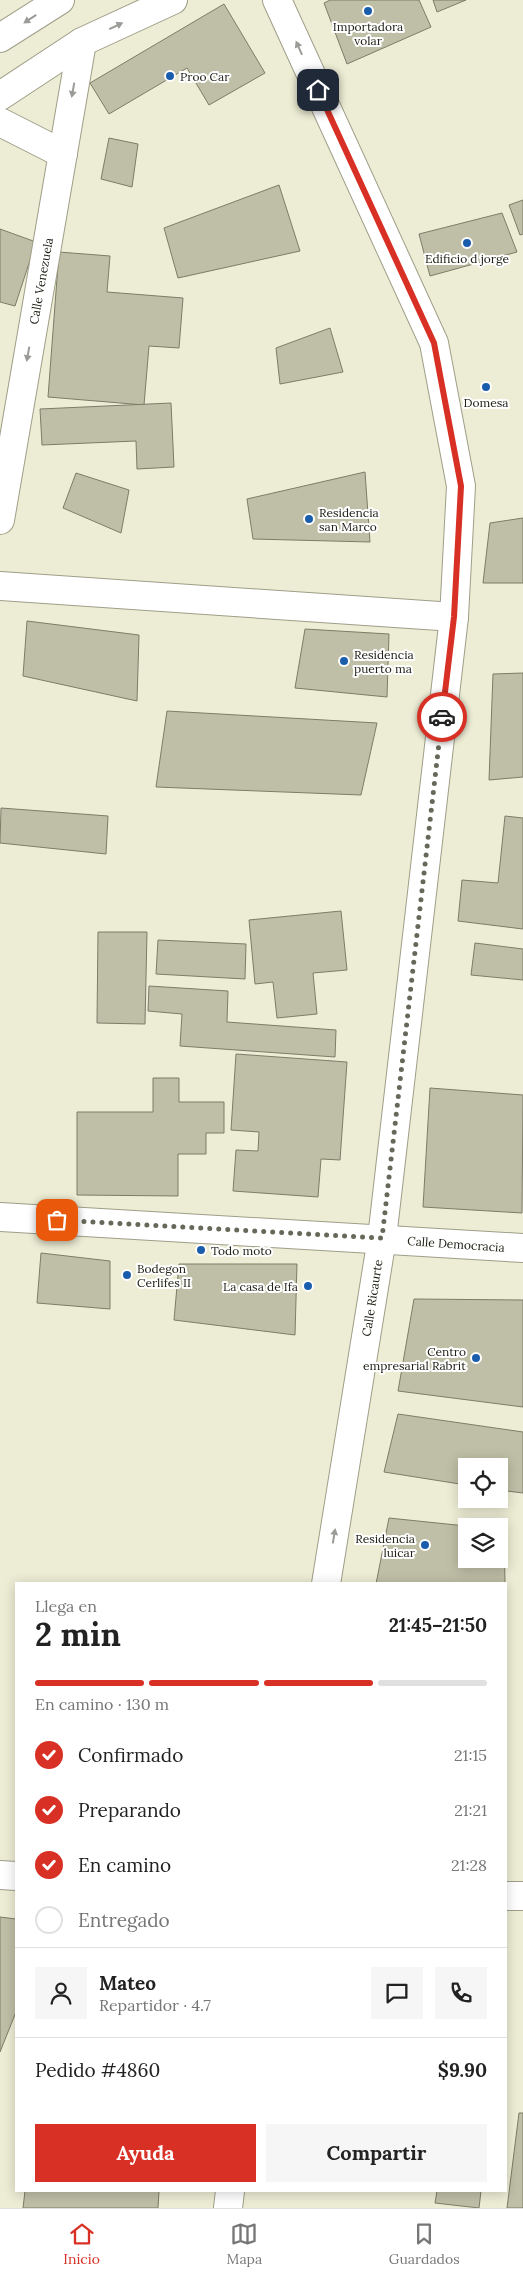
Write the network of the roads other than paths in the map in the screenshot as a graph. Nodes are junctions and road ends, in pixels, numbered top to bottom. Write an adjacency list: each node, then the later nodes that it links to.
1 (60, 0): 4 (street, one-way to 4)
2 (172, 0): 5 (street, one-way to 2)
3 (278, 0): 11 (street, Calle Ricaurte, one-way to 3)
4 (0, 38)
5 (82, 42): 6 (street); 8 (street, Calle Venezuela, one-way to 8)
6 (0, 96)
7 (0, 122): 8 (street)
8 (63, 154): 9 (street, Calle Venezuela, one-way to 9)
9 (0, 520)
10 (0, 586): 11 (street)
11 (454, 617): 13 (street, Calle Ricaurte)
12 (0, 1217): 13 (street, Calle Democracia)
13 (382, 1238): 14 (street, Calle Democracia); 15 (street, Calle Ricaurte, one-way to 13)
14 (523, 1248)
15 (326, 1582)
16 (0, 1875): 17 (street)
17 (15, 1876)
18 (507, 1896): 19 (street)
19 (523, 1896)
20 (230, 2192): 21 (street)
21 (228, 2208)

